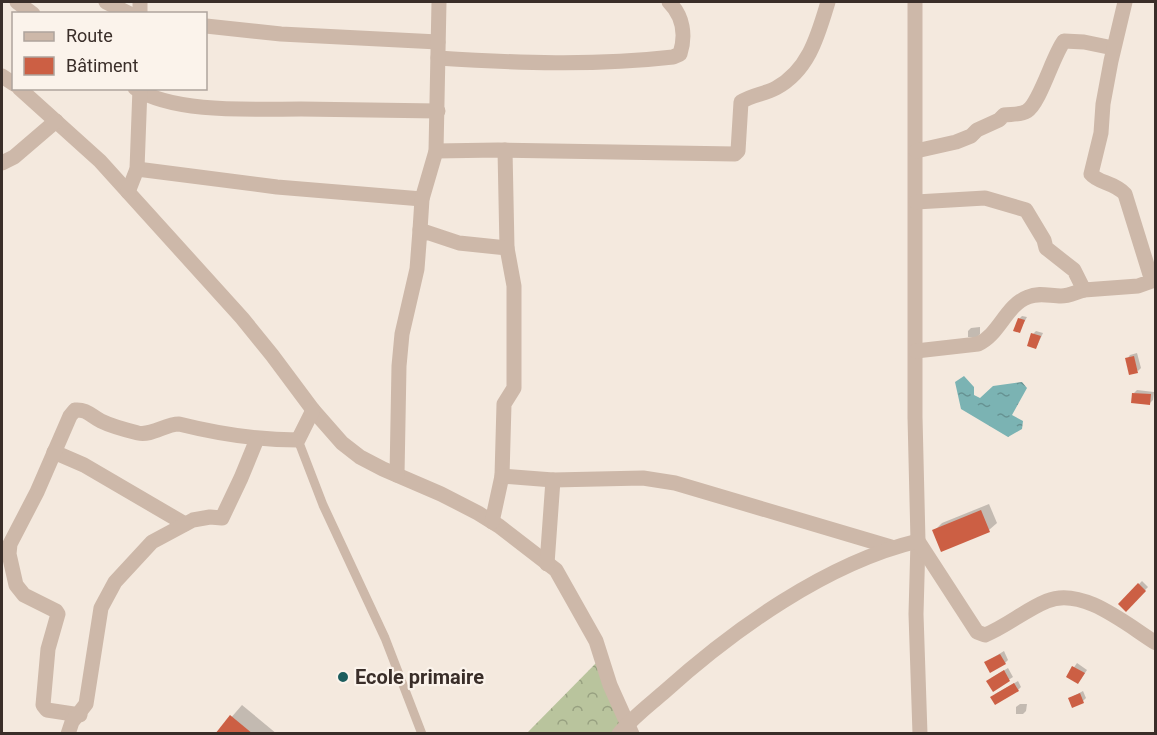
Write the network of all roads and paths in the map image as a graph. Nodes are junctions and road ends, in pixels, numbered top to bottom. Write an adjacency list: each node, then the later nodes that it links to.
1 (17, 2): 8 (street)
2 (106, 2): 9 (street)
3 (439, 2): 11 (street)
4 (669, 2): 13 (street)
5 (828, 2): 18 (street)
6 (915, 2): 20 (street)
7 (1125, 2): 12 (street)
8 (30, 12)
9 (126, 12)
10 (207, 26): 11 (street)
11 (438, 42): 13 (street)
12 (1113, 48): 20 (street); 28 (street)
13 (438, 58): 16 (street)
14 (21, 90): 17 (street)
15 (138, 90): 16 (street); 22 (street)
16 (438, 111): 19 (street)
17 (56, 121): 21 (street); 23 (street)
18 (505, 150): 19 (street); 27 (street)
19 (436, 151): 24 (street)
20 (916, 151): 25 (street)
21 (2, 163)
22 (137, 169): 23 (street); 24 (street)
23 (128, 192): 31 (street)
24 (422, 199): 26 (street)
25 (916, 202): 29 (street); 30 (street)
26 (420, 230): 27 (street); 35 (street)
27 (507, 248): 36 (street)
28 (1154, 281): 29 (street)
29 (1084, 290): 30 (street)
30 (916, 351): 40 (street)
31 (313, 410): 33 (street); 35 (street)
32 (257, 439): 33 (street); 34 (street); 39 (street)
33 (298, 440): 47 (lane)
34 (54, 452): 39 (street); 44 (street)
35 (397, 475): 38 (street)
36 (502, 476): 37 (street); 38 (street)
37 (553, 480): 41 (street); 42 (street)
38 (492, 522): 42 (street)
39 (185, 524): 44 (street)
40 (918, 541): 41 (street); 43 (street); 48 (street)
41 (891, 548): 45 (street)
42 (548, 564): 45 (street)
43 (1155, 643)
44 (80, 715): 46 (street)
45 (626, 731)
46 (68, 734)
47 (422, 734)
48 (920, 734)

